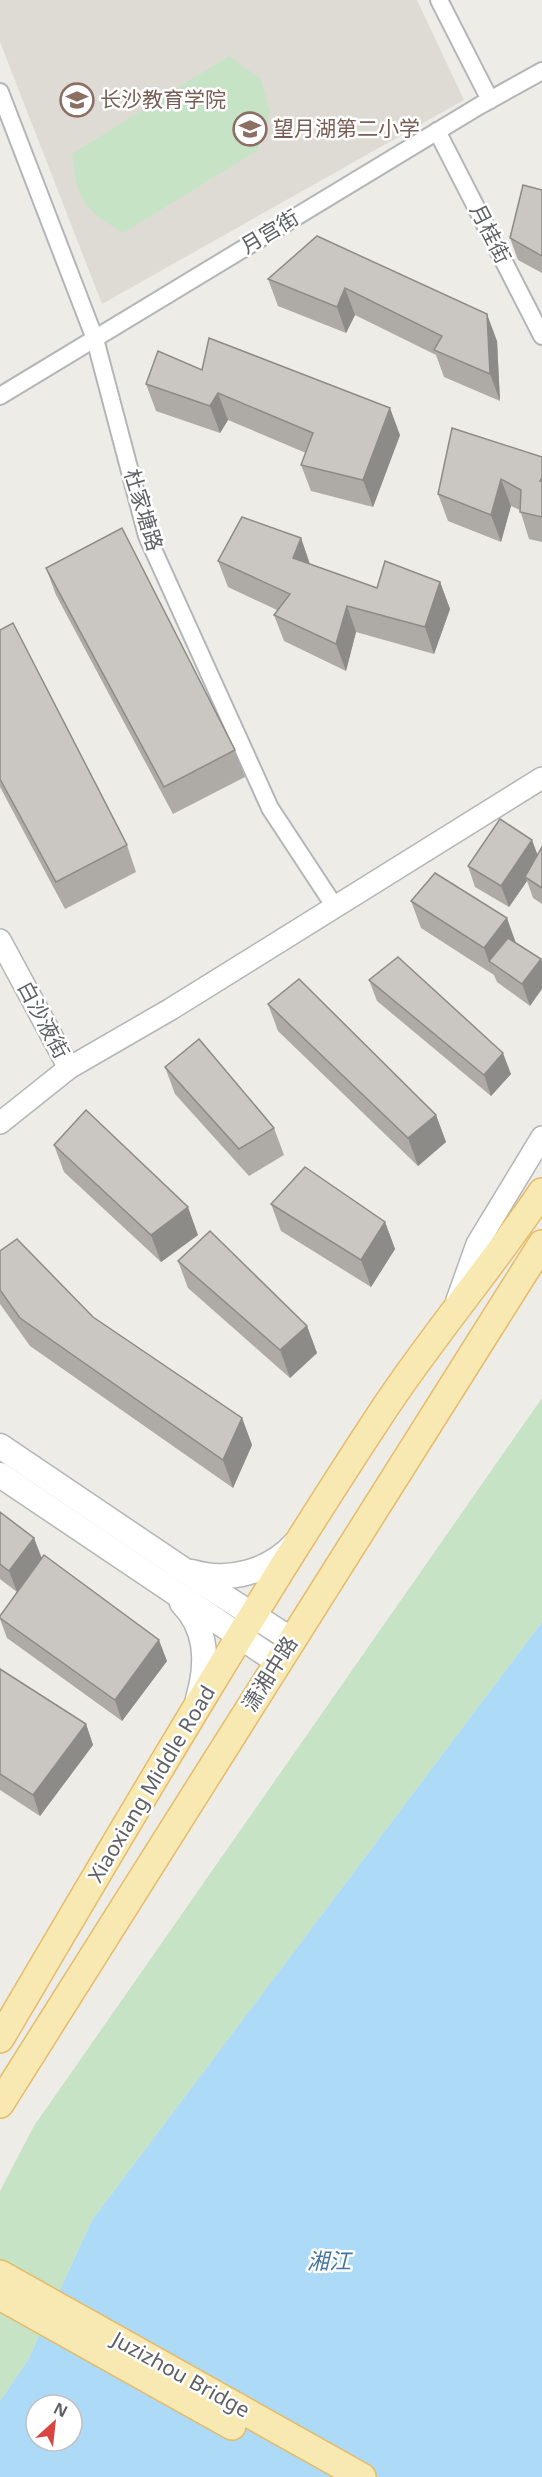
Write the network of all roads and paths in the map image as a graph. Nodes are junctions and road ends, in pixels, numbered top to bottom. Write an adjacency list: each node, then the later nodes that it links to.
1 (439, 0): 4 (street)
2 (542, 71): 4 (street, 月宫街)
3 (0, 92): 7 (street, 杜家塘路)
4 (490, 100): 5 (street, 月宫街)
5 (437, 131): 6 (street, 月桂街); 7 (street, 月宫街)
6 (542, 336)
7 (95, 339): 8 (street, 月宫街); 10 (street, 杜家塘路)
8 (0, 396)
9 (542, 778): 10 (street)
10 (335, 907): 12 (street)
11 (0, 940): 12 (street, 白沙液街)
12 (69, 1068): 13 (street)
13 (0, 1123)
14 (542, 1137): 19 (street)
15 (535, 1202): 19 (main road)
16 (542, 1244): 18 (main road, 潇湘中路)
17 (542, 1264): 18 (street)
18 (511, 1292): 25 (main road, 潇湘中路)
19 (453, 1312): 22 (main road)
20 (0, 1446): 23 (main road)
21 (0, 1476): 23 (main road)
22 (306, 1531): 23 (main road); 24 (main road, Xiaoxiang Middle Road)
23 (169, 1574): 24 (main road); 26 (main road)
24 (247, 1627): 25 (main road); 26 (main road, Xiaoxiang Middle Road)
25 (285, 1651): 28 (main road, 潇湘中路)
26 (193, 1714): 27 (main road, Xiaoxiang Middle Road)
27 (0, 2039)
28 (1, 2105)
29 (0, 2274): 32 (main road, Juzizhou Bridge)
30 (0, 2296): 31 (main road, Juzizhou Bridge)
31 (324, 2477)
32 (362, 2477)

